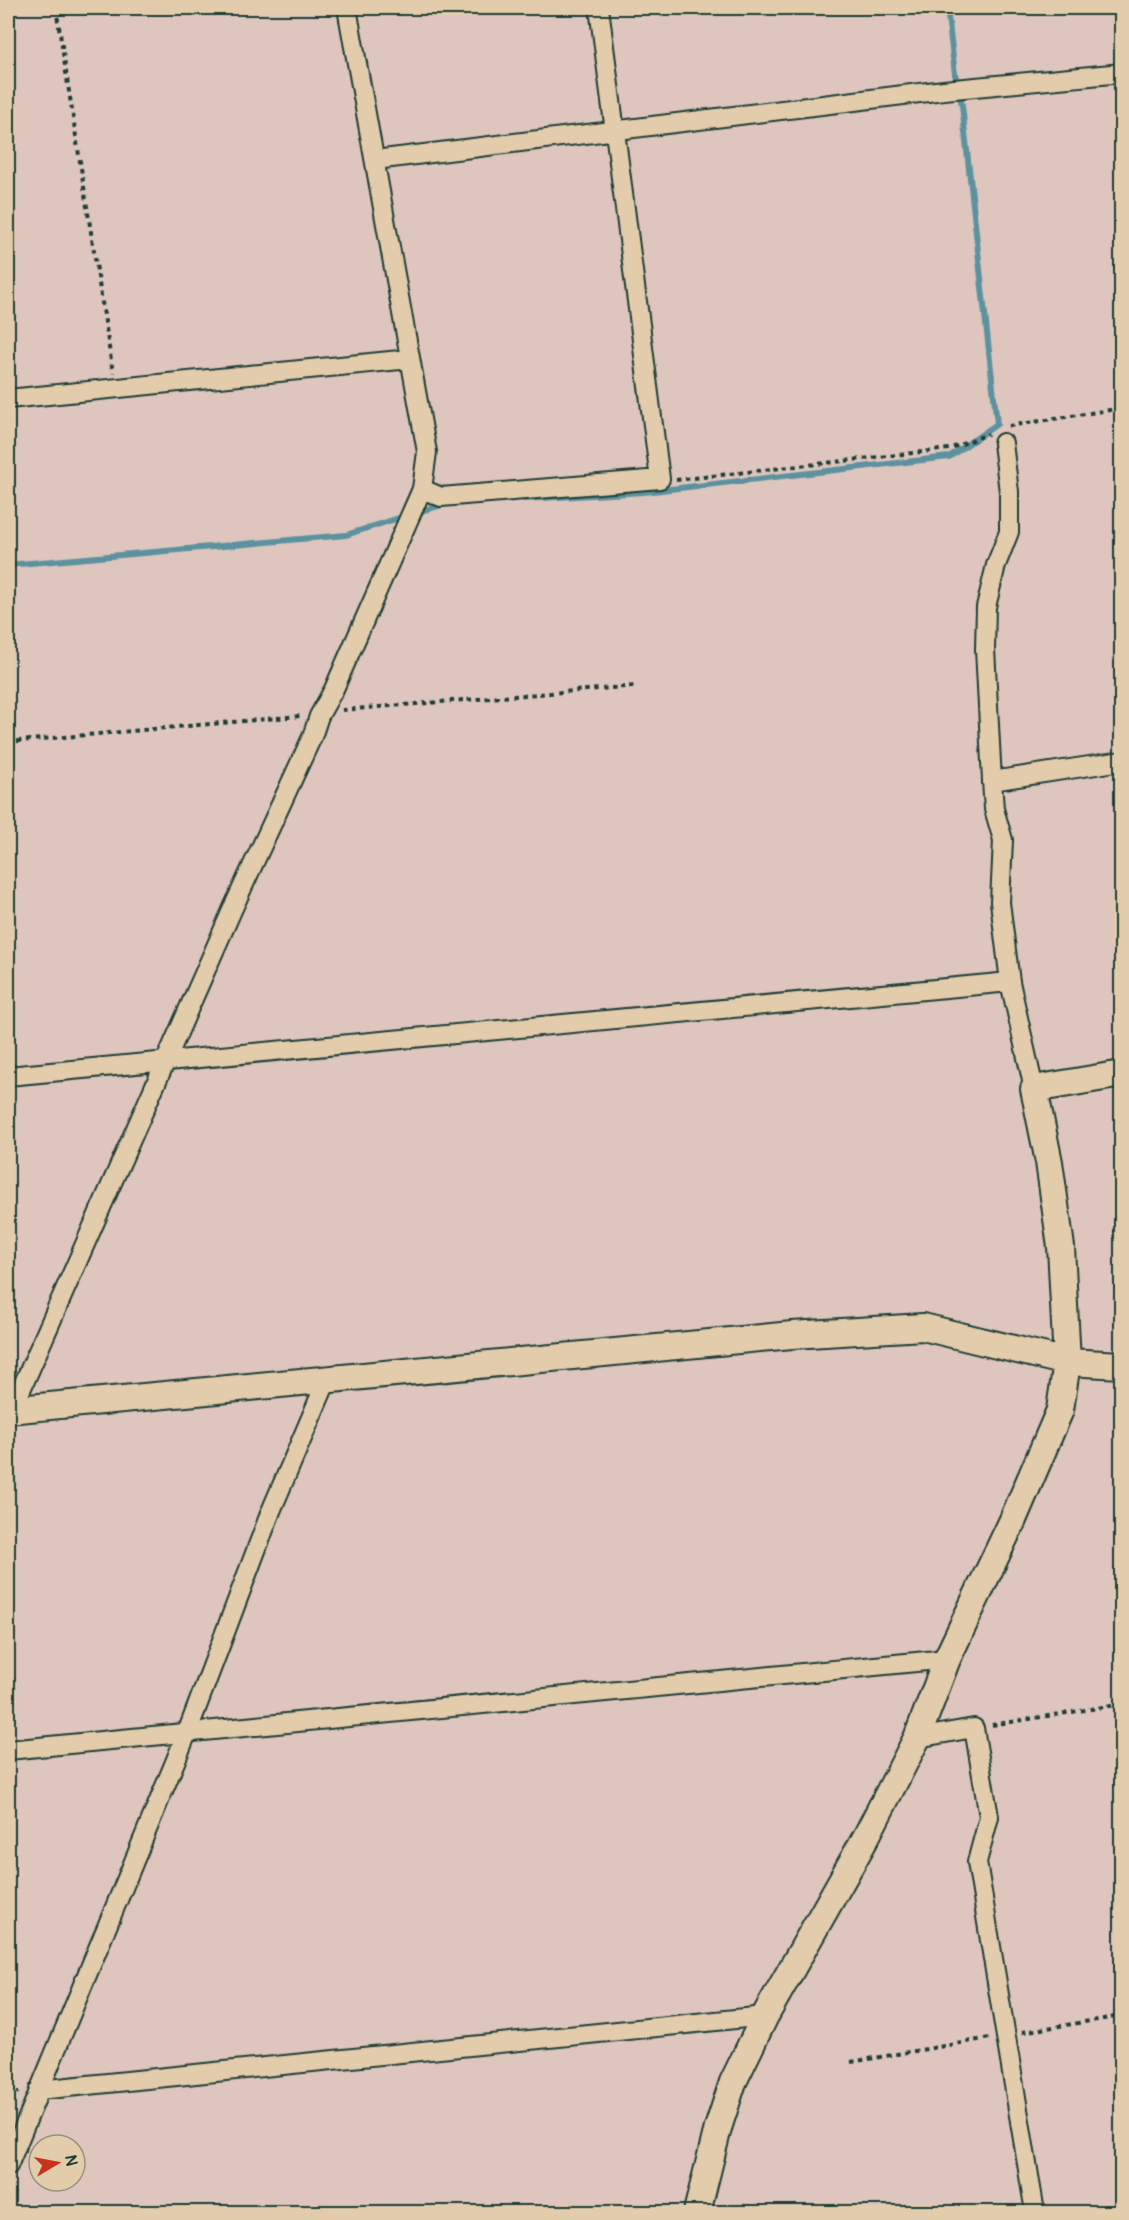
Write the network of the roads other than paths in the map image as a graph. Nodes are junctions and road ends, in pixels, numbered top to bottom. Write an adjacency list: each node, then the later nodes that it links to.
1 (347, 8): 5 (street)
2 (599, 8): 4 (street)
3 (1122, 73): 4 (street)
4 (616, 132): 5 (street); 9 (street)
5 (375, 160): 6 (street)
6 (410, 359): 7 (street); 9 (street)
7 (8, 399)
8 (998, 435): 11 (street)
9 (422, 489): 13 (street)
10 (1122, 761): 11 (street)
11 (992, 781): 12 (street)
12 (1010, 982): 13 (street); 16 (street)
13 (165, 1062): 15 (street); 20 (street)
14 (1122, 1074): 16 (street)
15 (8, 1076)
16 (1034, 1089): 17 (street)
17 (1067, 1362): 18 (street); 19 (street); 21 (street)
18 (1122, 1365)
19 (327, 1380): 20 (street); 22 (street)
20 (10, 1410)
21 (947, 1659): 22 (street); 23 (street)
22 (187, 1733): 24 (street); 26 (street)
23 (917, 1738): 25 (street); 29 (street)
24 (8, 1750)
25 (765, 2016): 26 (street); 28 (street)
26 (39, 2090): 27 (street)
27 (8, 2166)
28 (697, 2212)
29 (1035, 2212)

